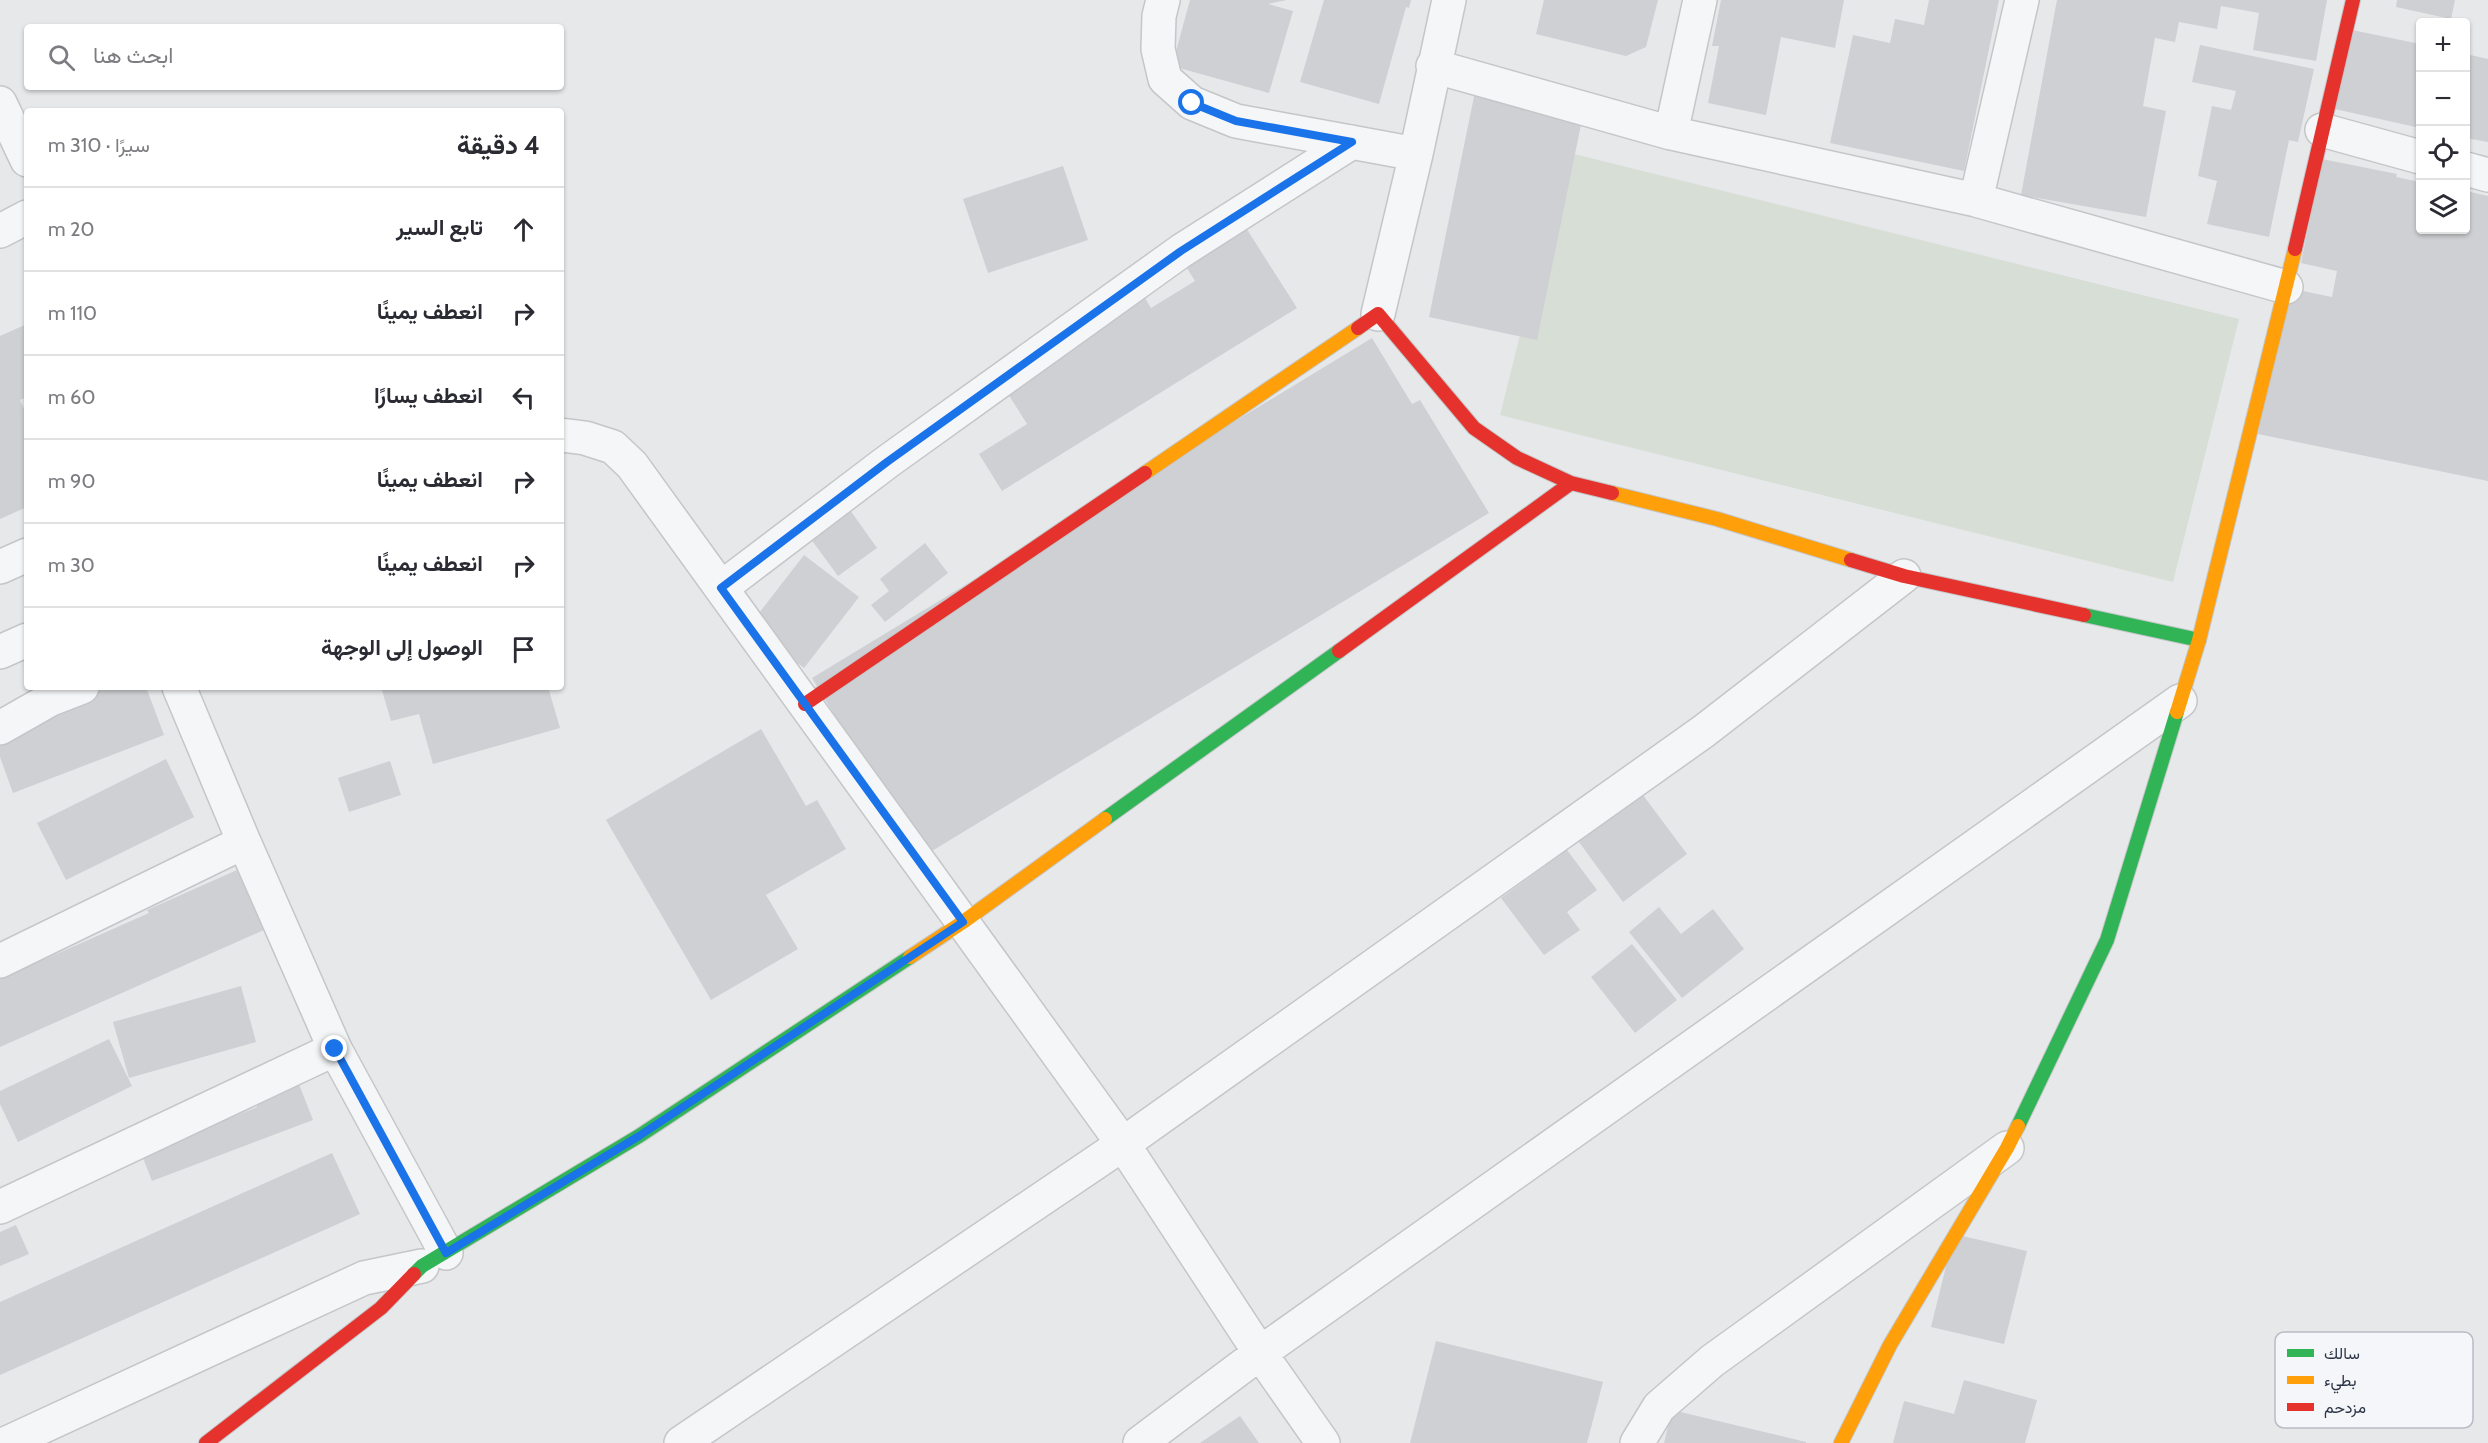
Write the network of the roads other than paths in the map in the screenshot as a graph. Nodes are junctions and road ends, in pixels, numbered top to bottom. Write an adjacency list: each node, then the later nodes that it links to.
1 (1163, 0): 10 (street)
2 (1449, 0): 6 (street)
3 (1700, 0): 9 (street)
4 (2022, 0): 16 (street)
5 (2353, 0): 8 (street)
6 (1433, 66): 9 (street); 12 (street)
7 (0, 103): 11 (street)
8 (2322, 130): 13 (street); 19 (street)
9 (1671, 133): 16 (street)
10 (1352, 142): 12 (street); 26 (street)
11 (24, 154)
12 (1416, 154): 20 (street)
13 (2416, 156)
14 (2470, 170): 15 (street)
15 (2488, 175)
16 (1976, 200): 19 (street)
17 (24, 219): 18 (street)
18 (0, 231)
19 (2286, 287): 27 (street)
20 (1378, 314): 22 (street); 33 (street)
21 (564, 435): 26 (street)
22 (1571, 483): 25 (street); 36 (street)
23 (24, 556): 24 (street)
24 (0, 567)
25 (1904, 576): 27 (street); 39 (street)
26 (721, 588): 33 (street)
27 (2199, 640): 32 (street)
28 (24, 641): 29 (street)
29 (0, 652)
30 (74, 690): 34 (street)
31 (180, 690): 35 (street)
32 (2180, 701): 40 (street); 43 (street)
33 (806, 704): 36 (street)
34 (0, 728)
35 (244, 842): 37 (street); 38 (street)
36 (963, 922): 39 (street); 42 (street)
37 (0, 961)
38 (335, 1049): 41 (street); 42 (street)
39 (1123, 1144): 43 (street); 46 (street)
40 (2007, 1148): 49 (street); 50 (street)
41 (0, 1208)
42 (434, 1260): 44 (street); 45 (street)
43 (1260, 1353): 47 (street); 48 (street)
44 (7, 1443)
45 (206, 1443)
46 (681, 1443)
47 (1140, 1443)
48 (1323, 1443)
49 (1637, 1443)
50 (1841, 1443)

